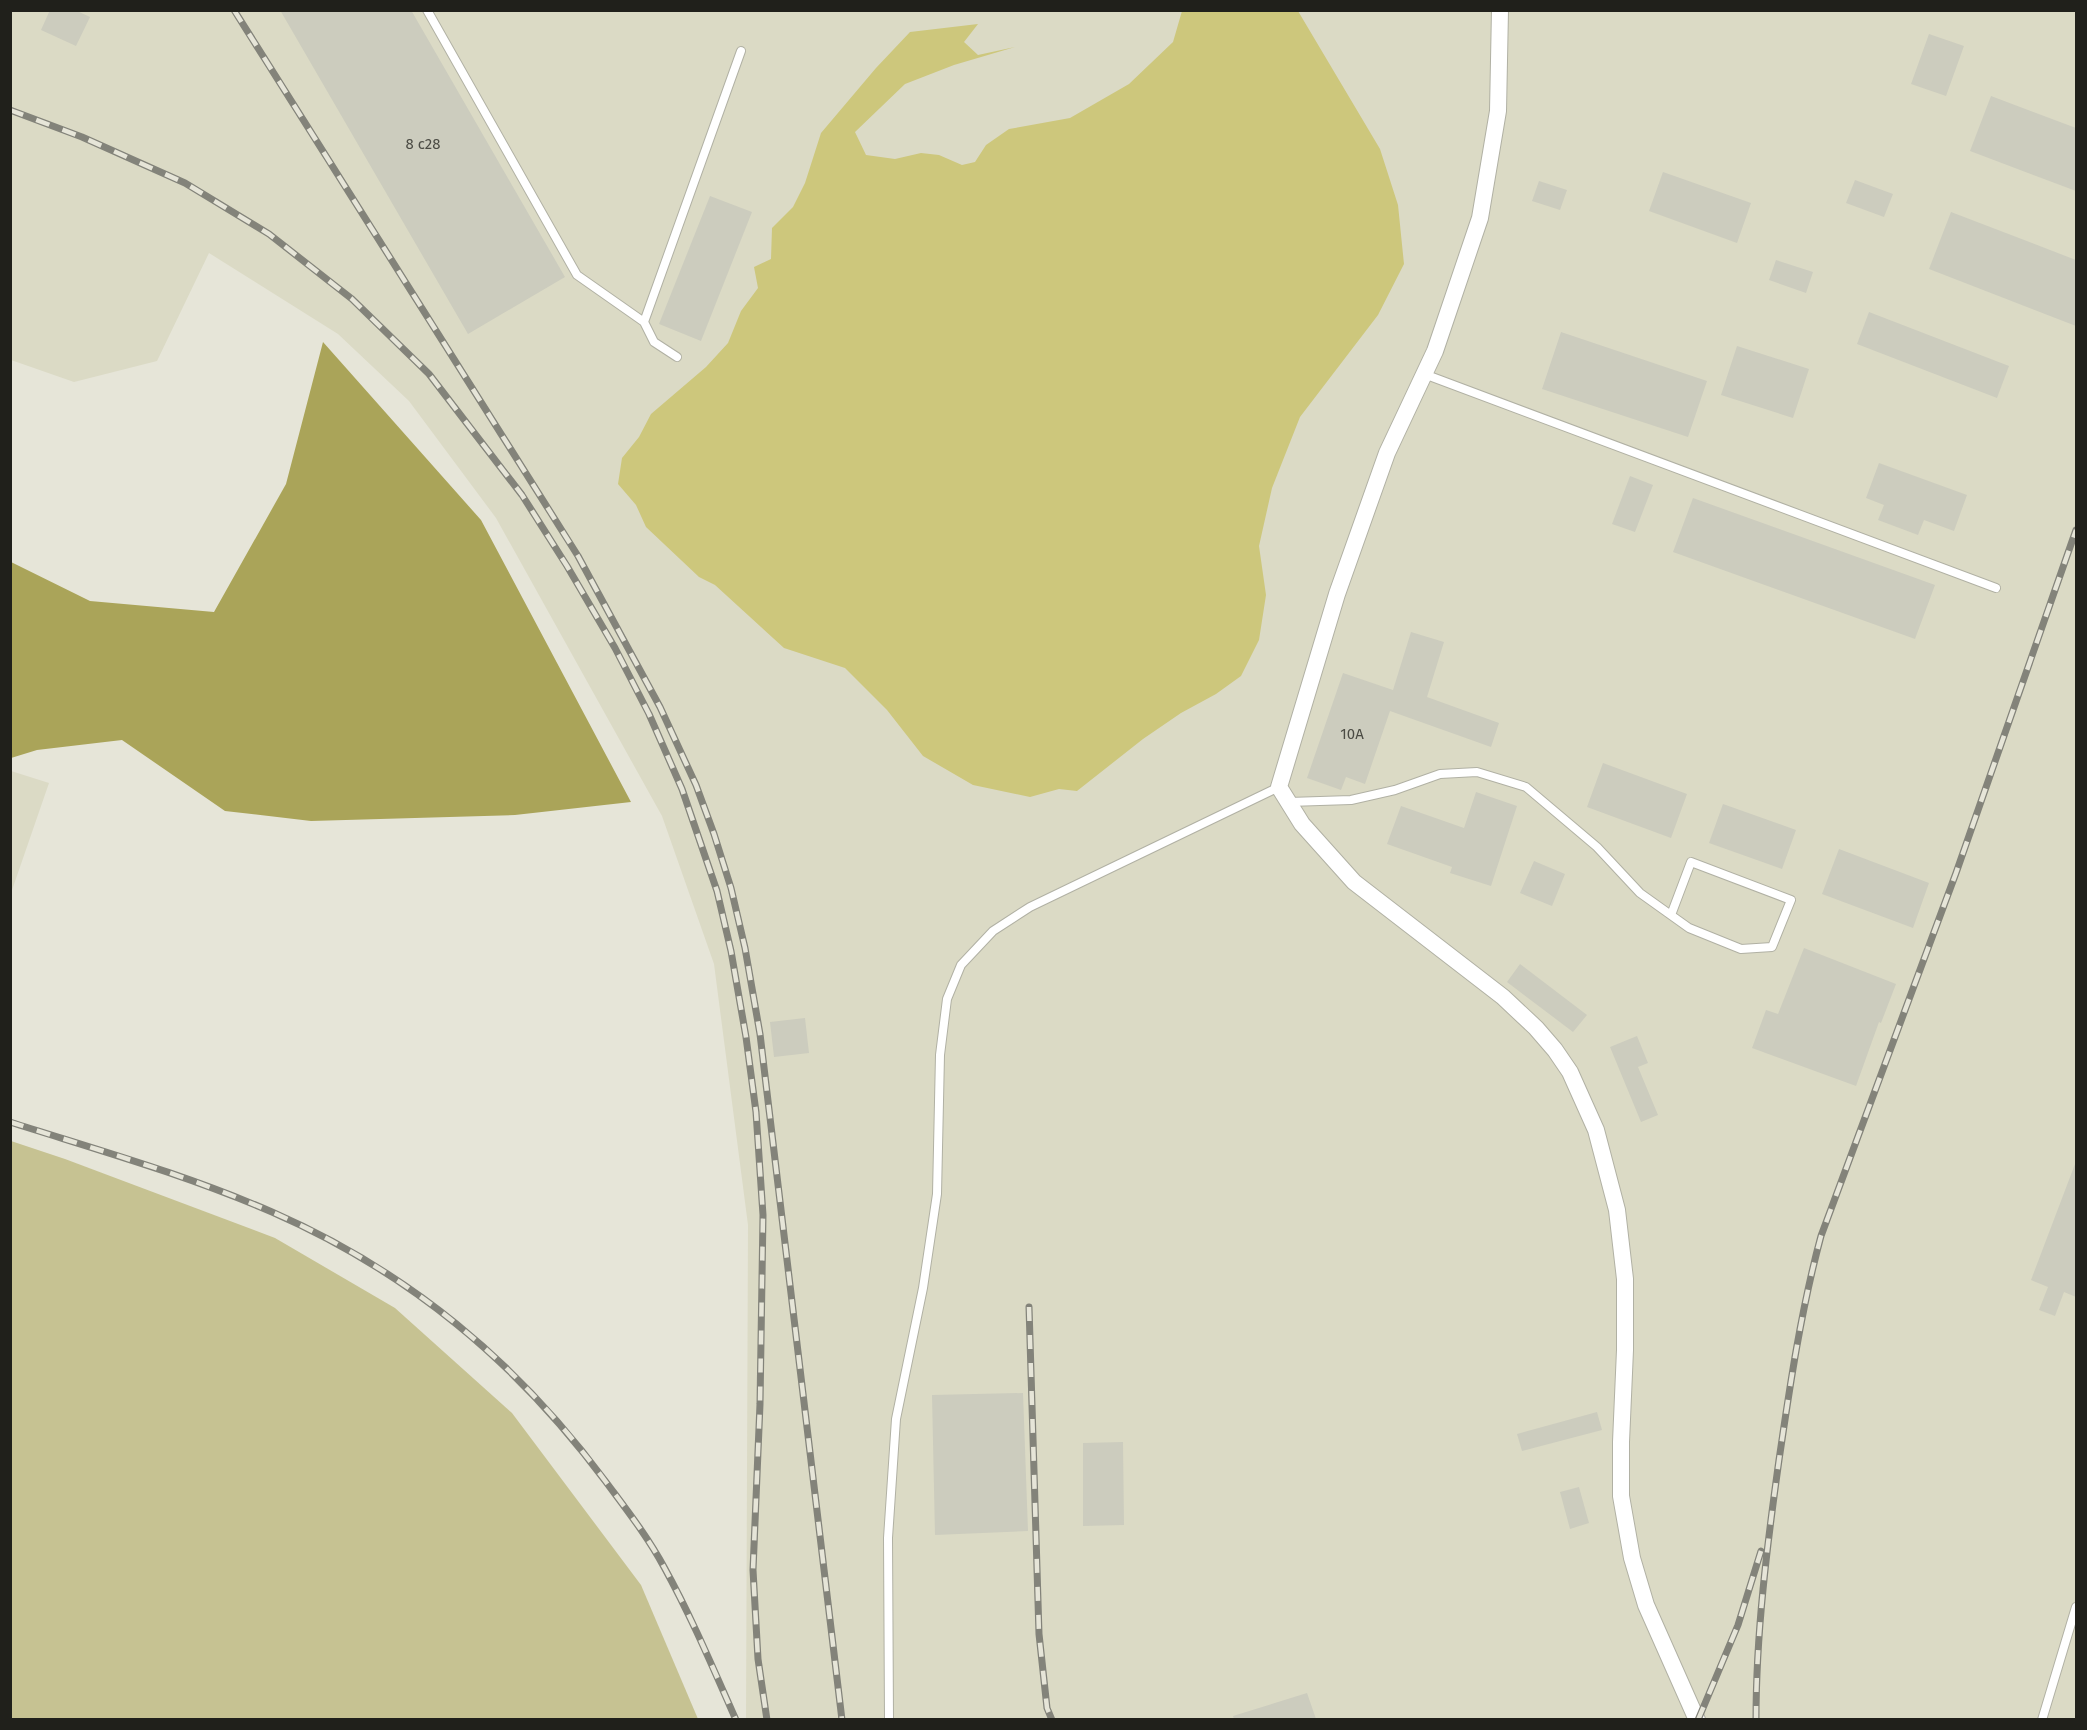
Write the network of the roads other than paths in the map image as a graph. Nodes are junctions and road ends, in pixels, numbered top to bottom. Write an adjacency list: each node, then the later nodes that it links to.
1 (427, 10): 4 (lane)
2 (1500, 10): 6 (street)
3 (741, 51): 4 (lane)
4 (644, 322): 5 (lane)
5 (677, 357)
6 (1424, 374): 7 (lane); 8 (street)
7 (1996, 588)
8 (1279, 787): 9 (street); 12 (lane)
9 (1289, 802): 10 (lane); 13 (street)
10 (1671, 915): 10 (lane)
11 (2076, 1607): 14 (lane)
12 (889, 1719)
13 (1697, 1719)
14 (2042, 1719)

